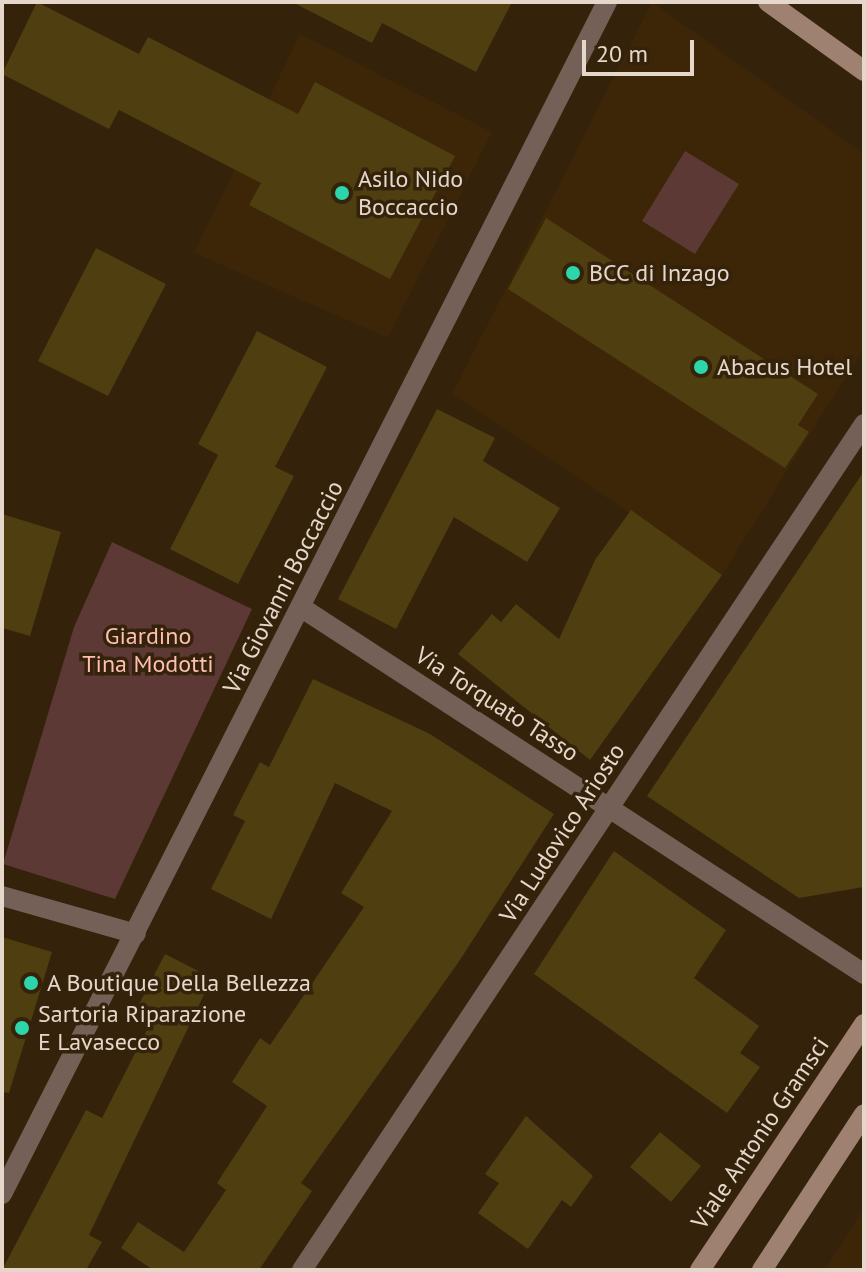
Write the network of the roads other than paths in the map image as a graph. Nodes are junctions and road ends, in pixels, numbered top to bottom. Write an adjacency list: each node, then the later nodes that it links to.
1 (607, 2): 5 (street, Via Giovanni Boccaccio)
2 (768, 2): 3 (main road)
3 (864, 71)
4 (864, 424): 6 (street, Via Ludovico Ariosto)
5 (302, 608): 6 (street, Via Torquato Tasso); 8 (street, Via Giovanni Boccaccio)
6 (610, 810): 9 (street, Via Torquato Tasso); 13 (street, Via Ludovico Ariosto)
7 (2, 896): 8 (street)
8 (136, 934): 12 (street, Via Giovanni Boccaccio)
9 (864, 974)
10 (864, 1024): 14 (main road, Viale Antonio Gramsci)
11 (864, 1114): 15 (main road)
12 (2, 1194)
13 (302, 1270)
14 (700, 1270)
15 (762, 1270)

